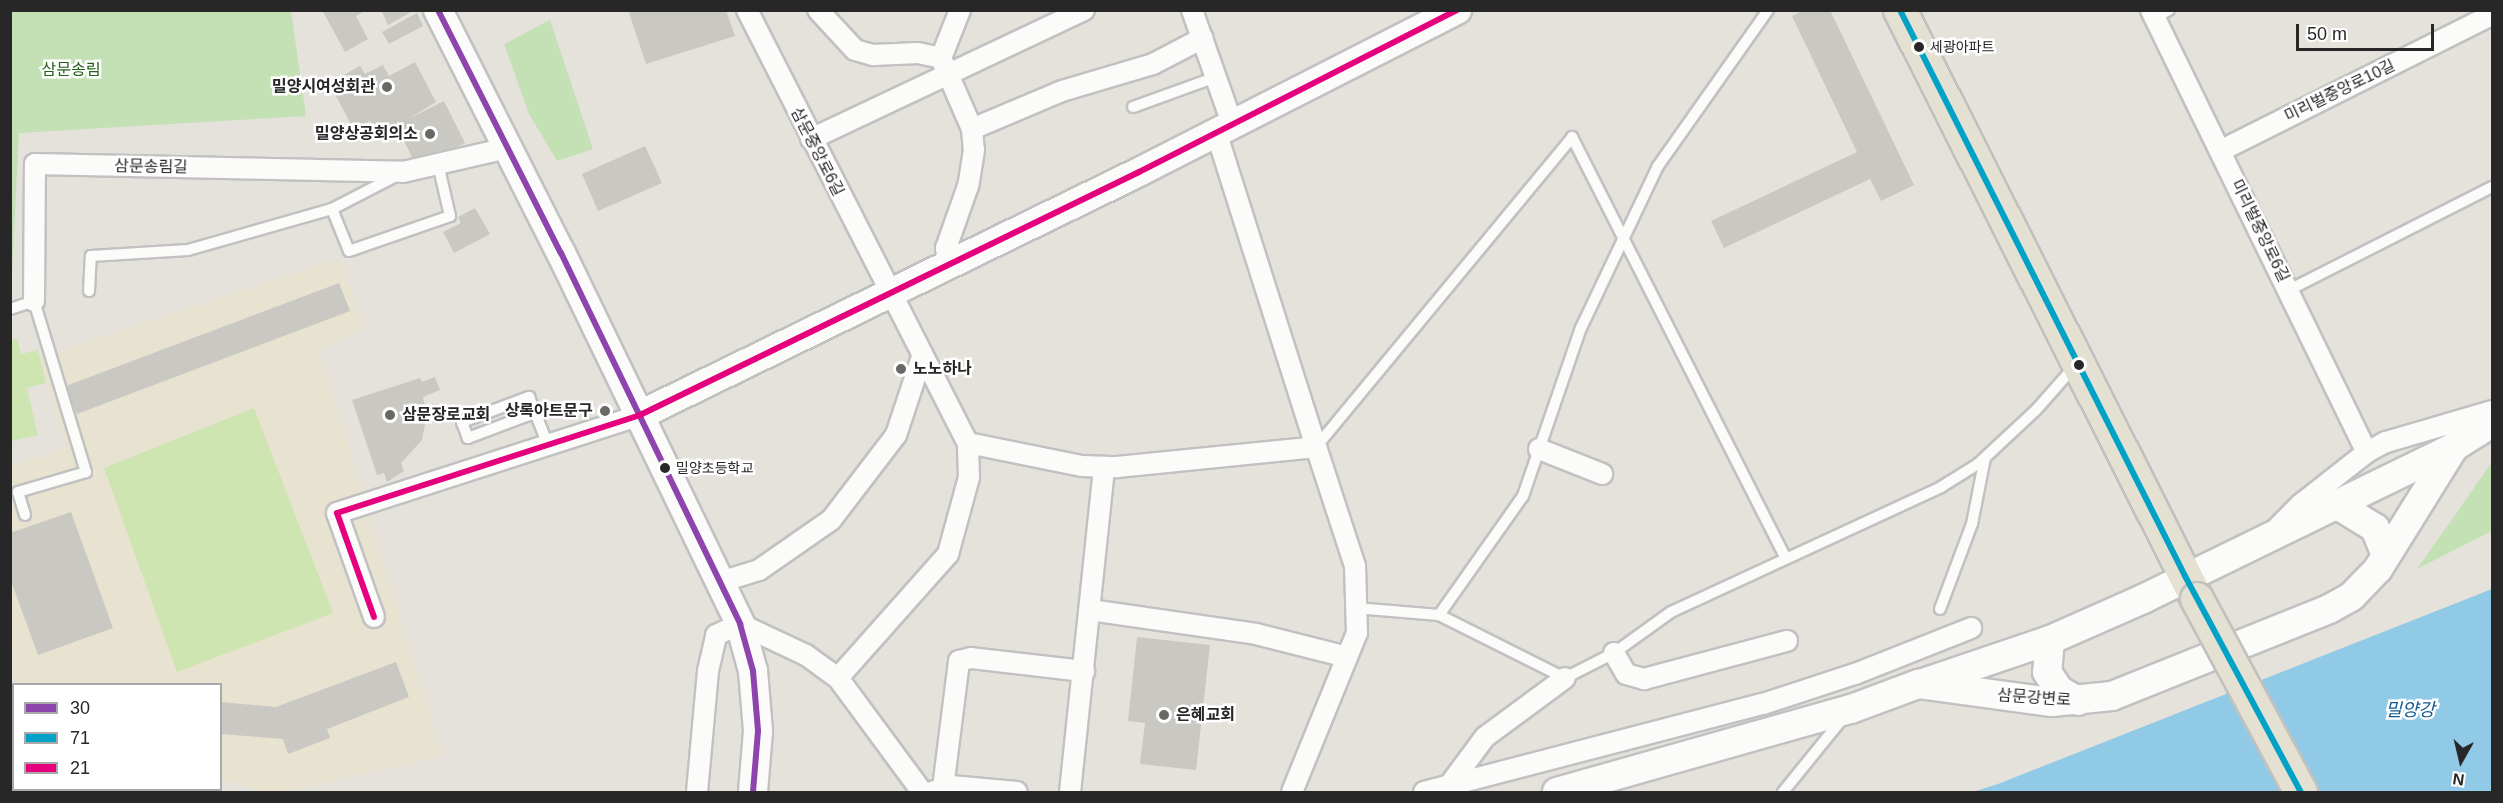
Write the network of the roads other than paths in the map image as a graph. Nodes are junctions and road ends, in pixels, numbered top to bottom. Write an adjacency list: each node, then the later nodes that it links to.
1 (438, 10): 19 (street)
2 (747, 10): 18 (street, 삼문중앙로6길)
3 (818, 10): 13 (street)
4 (960, 10): 13 (street)
5 (1084, 10): 13 (street)
6 (1192, 10): 12 (street)
7 (1457, 10): 16 (street)
8 (1768, 10): 25 (lane)
9 (1900, 10): 33 (main road)
10 (2158, 13): 20 (street, 미리벌중앙로6길)
11 (2493, 15): 20 (street, 미리벌중앙로10길)
12 (1203, 39): 14 (street); 17 (street)
13 (944, 66): 17 (street); 18 (street)
14 (1216, 77): 15 (lane); 16 (street)
15 (1132, 107)
16 (1224, 127): 26 (street); 40 (street)
17 (972, 129): 26 (street)
18 (811, 139): 29 (street, 삼문중앙로6길)
19 (507, 148): 21 (street, 삼문송림길); 36 (street)
20 (2220, 151): 27 (street, 미리벌중앙로6길)
21 (438, 164): 22 (street, 삼문송림길); 24 (lane)
22 (403, 172): 24 (lane, 삼문송림길); 30 (street, 삼문송림길)
23 (2493, 187): 27 (lane)
24 (332, 209): 28 (lane, 삼문송림길)
25 (1623, 238): 40 (lane); 42 (lane); 51 (lane)
26 (948, 264): 29 (street)
27 (2289, 290): 43 (street, 미리벌중앙로6길)
28 (89, 291)
29 (888, 293): 32 (street, 삼문중앙로6길); 36 (street)
30 (34, 301): 31 (lane); 48 (lane, 삼문송림길)
31 (10, 309)
32 (922, 357): 38 (street, 삼문중앙로6길); 52 (street)
33 (2078, 363): 44 (lane); 53 (main road)
34 (2493, 411): 43 (street)
35 (534, 413): 35 (lane); 39 (lane)
36 (640, 414): 39 (street); 52 (street)
37 (2493, 423): 41 (street, 삼문강변로)
38 (968, 443): 45 (street); 66 (street)
39 (548, 445): 58 (street)
40 (1316, 447): 45 (street); 54 (street)
41 (2454, 447): 47 (street); 50 (street, 삼문강변로)
42 (1539, 449): 46 (street); 57 (lane)
43 (2367, 452): 49 (street)
44 (1985, 457): 51 (lane); 55 (lane)
45 (1104, 467): 56 (street)
46 (1602, 474)
47 (2336, 504): 49 (street); 50 (street)
48 (25, 515)
49 (2270, 536): 53 (street)
50 (2386, 555): 69 (street, 삼문강변로)
51 (1785, 556): 63 (lane)
52 (720, 582): 59 (street)
53 (2191, 588): 61 (street); 82 (main road, bridge)
54 (1356, 608): 57 (lane); 64 (street)
55 (1940, 609)
56 (1090, 610): 64 (street); 65 (street)
57 (1438, 615): 67 (lane)
58 (374, 618)
59 (740, 624): 66 (street); 73 (street); 74 (street)
60 (1971, 628): 71 (street)
61 (2050, 640): 68 (street); 69 (street)
62 (1787, 641): 63 (street)
63 (1614, 653): 67 (lane)
64 (1347, 657): 78 (street)
65 (1084, 671): 72 (street); 77 (street)
66 (838, 678): 75 (street)
67 (1565, 678): 71 (street)
68 (1918, 684): 69 (street, 삼문강변로); 70 (street, 삼문강변로)
69 (2078, 701)
70 (1851, 709): 80 (street, 삼문강변로); 81 (lane)
71 (1448, 787): 79 (street)
72 (938, 790): 76 (street)
73 (697, 792)
74 (753, 792)
75 (921, 792)
76 (1017, 792)
77 (1070, 792)
78 (1292, 792)
79 (1424, 792)
80 (1557, 792)
81 (1783, 792)
82 (2301, 792)

